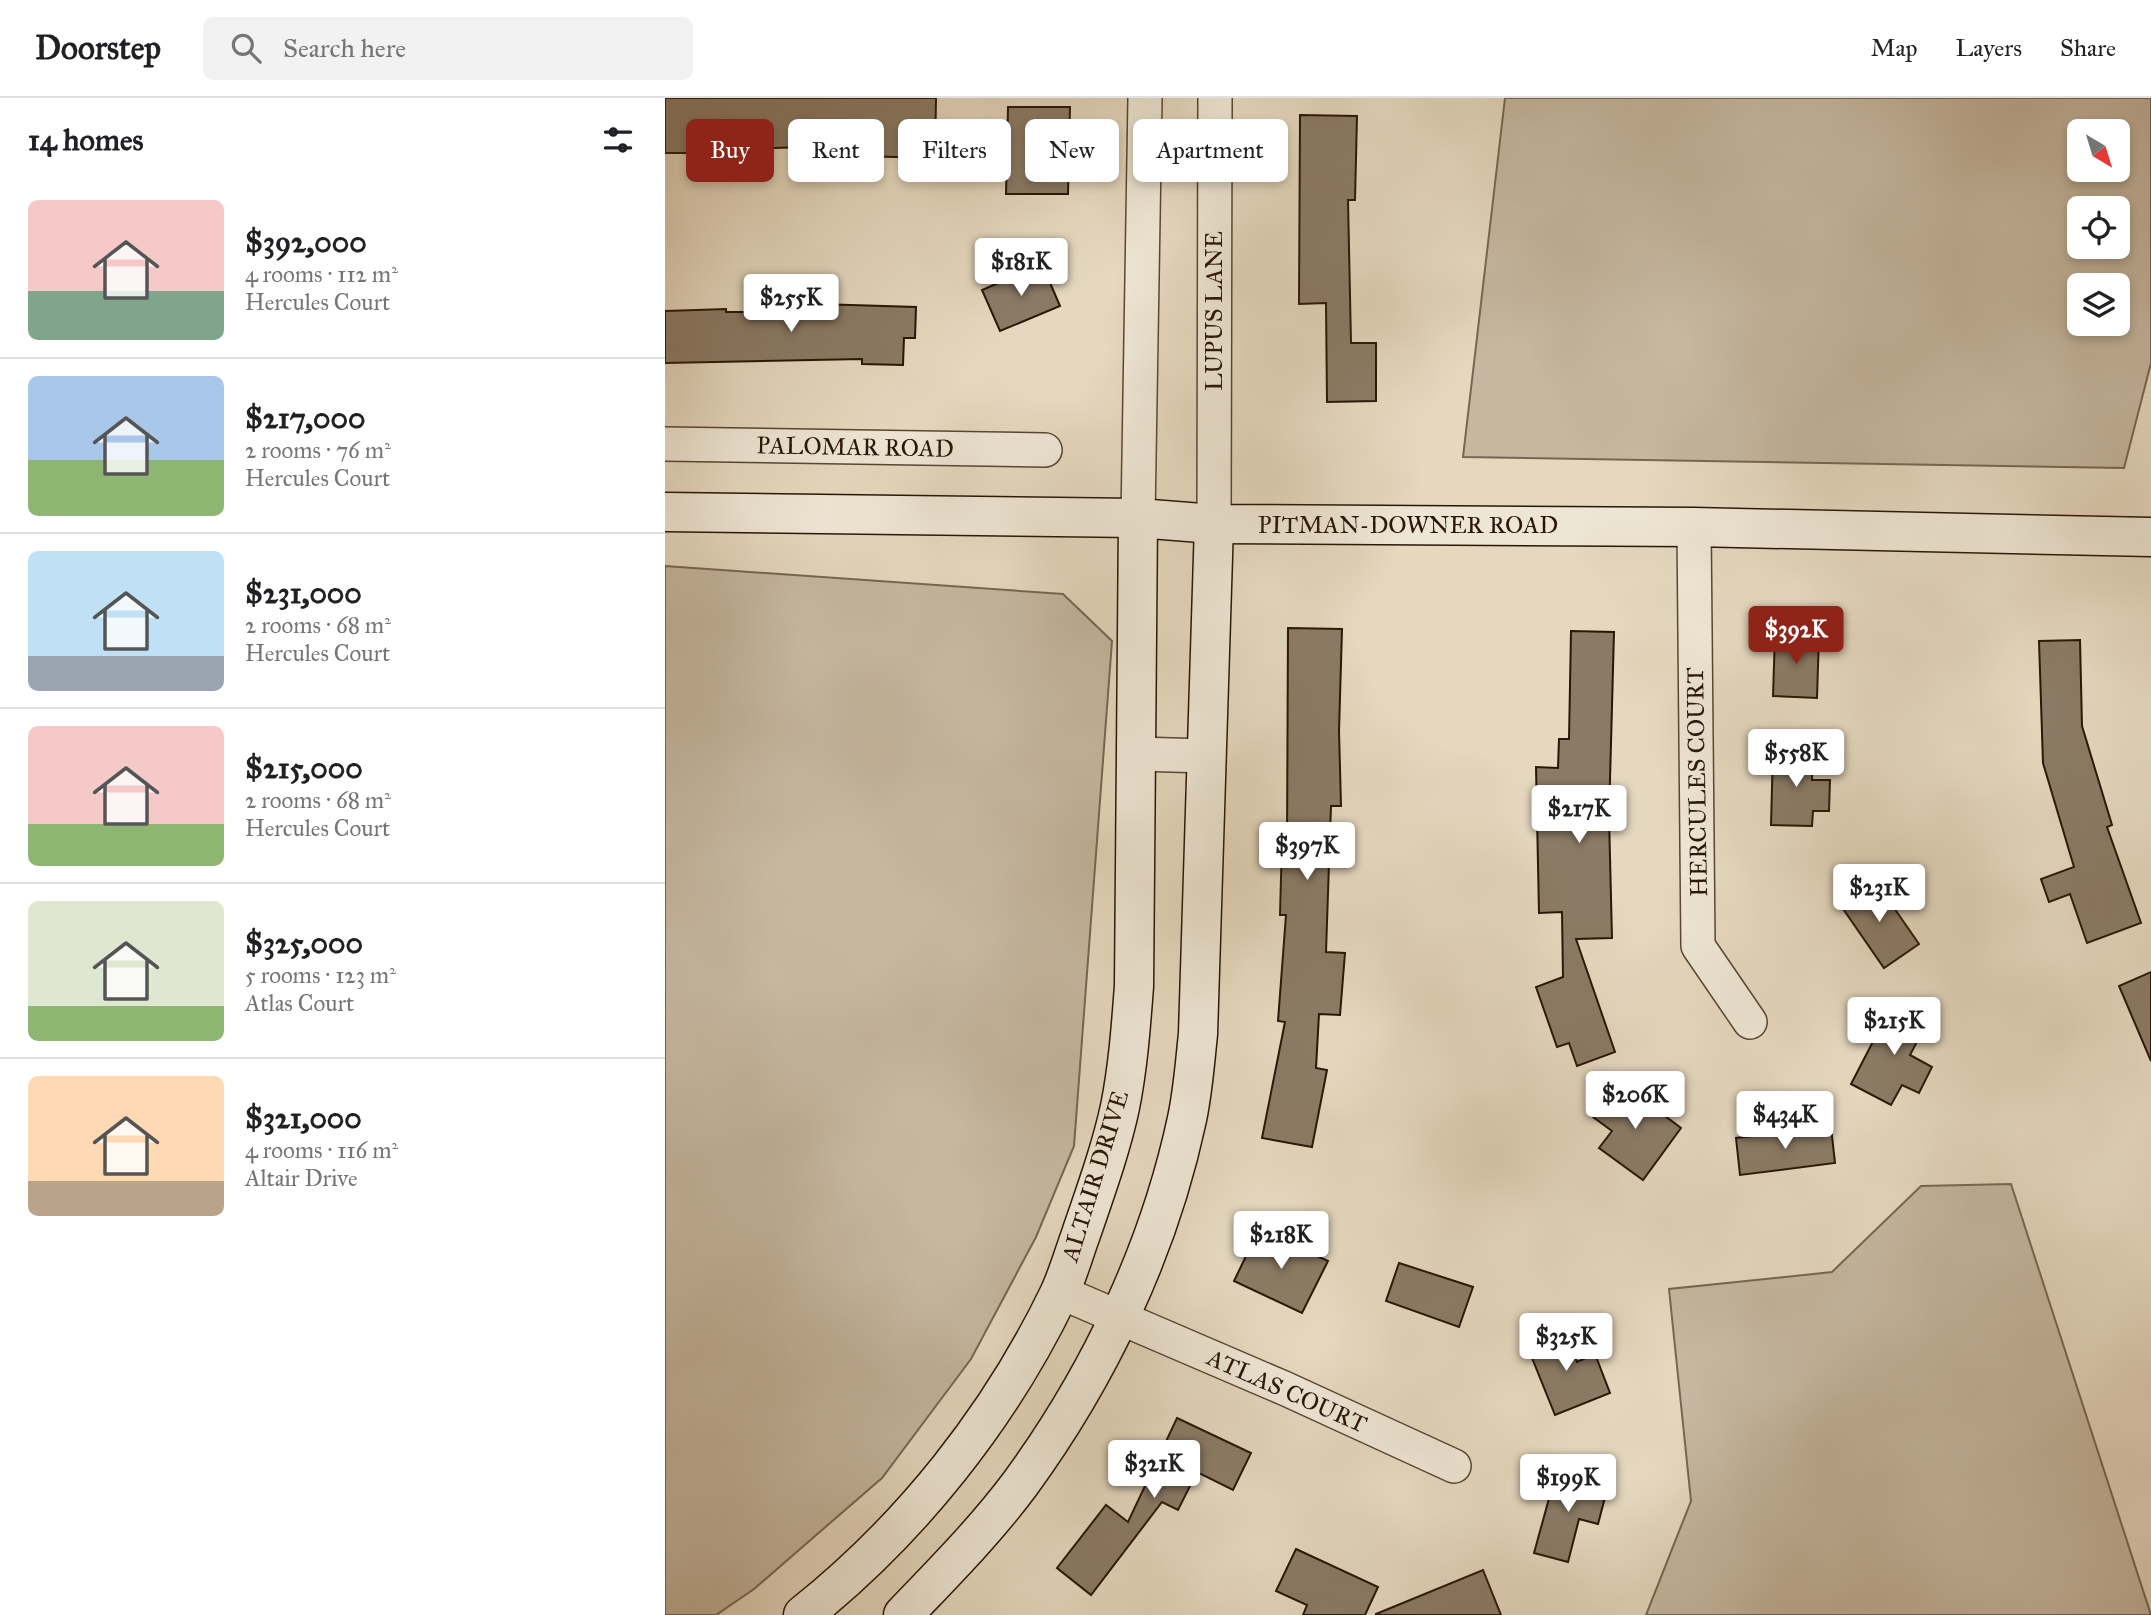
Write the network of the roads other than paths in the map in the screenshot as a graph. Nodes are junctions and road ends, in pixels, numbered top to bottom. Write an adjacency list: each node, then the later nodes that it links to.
1 (1145, 98): 6 (street)
2 (1215, 98): 7 (street, LUPUS LANE)
3 (665, 444): 4 (street, PALOMAR ROAD)
4 (1045, 450)
5 (665, 512): 6 (street, PITMAN-DOWNER ROAD)
6 (1139, 518): 7 (street, PITMAN-DOWNER ROAD); 10 (street, ALTAIR DRIVE)
7 (1214, 524): 8 (street, PITMAN-DOWNER ROAD); 11 (street)
8 (1694, 527): 9 (street, PITMAN-DOWNER ROAD); 12 (street, HERCULES COURT)
9 (2151, 537)
10 (1136, 754): 11 (street); 13 (street, ALTAIR DRIVE)
11 (1208, 756): 14 (street)
12 (1750, 1022)
13 (1060, 1292): 14 (street, ATLAS COURT); 16 (street, ALTAIR DRIVE)
14 (1120, 1318): 15 (street, ATLAS COURT); 17 (street)
15 (1454, 1466)
16 (803, 1615)
17 (903, 1615)

